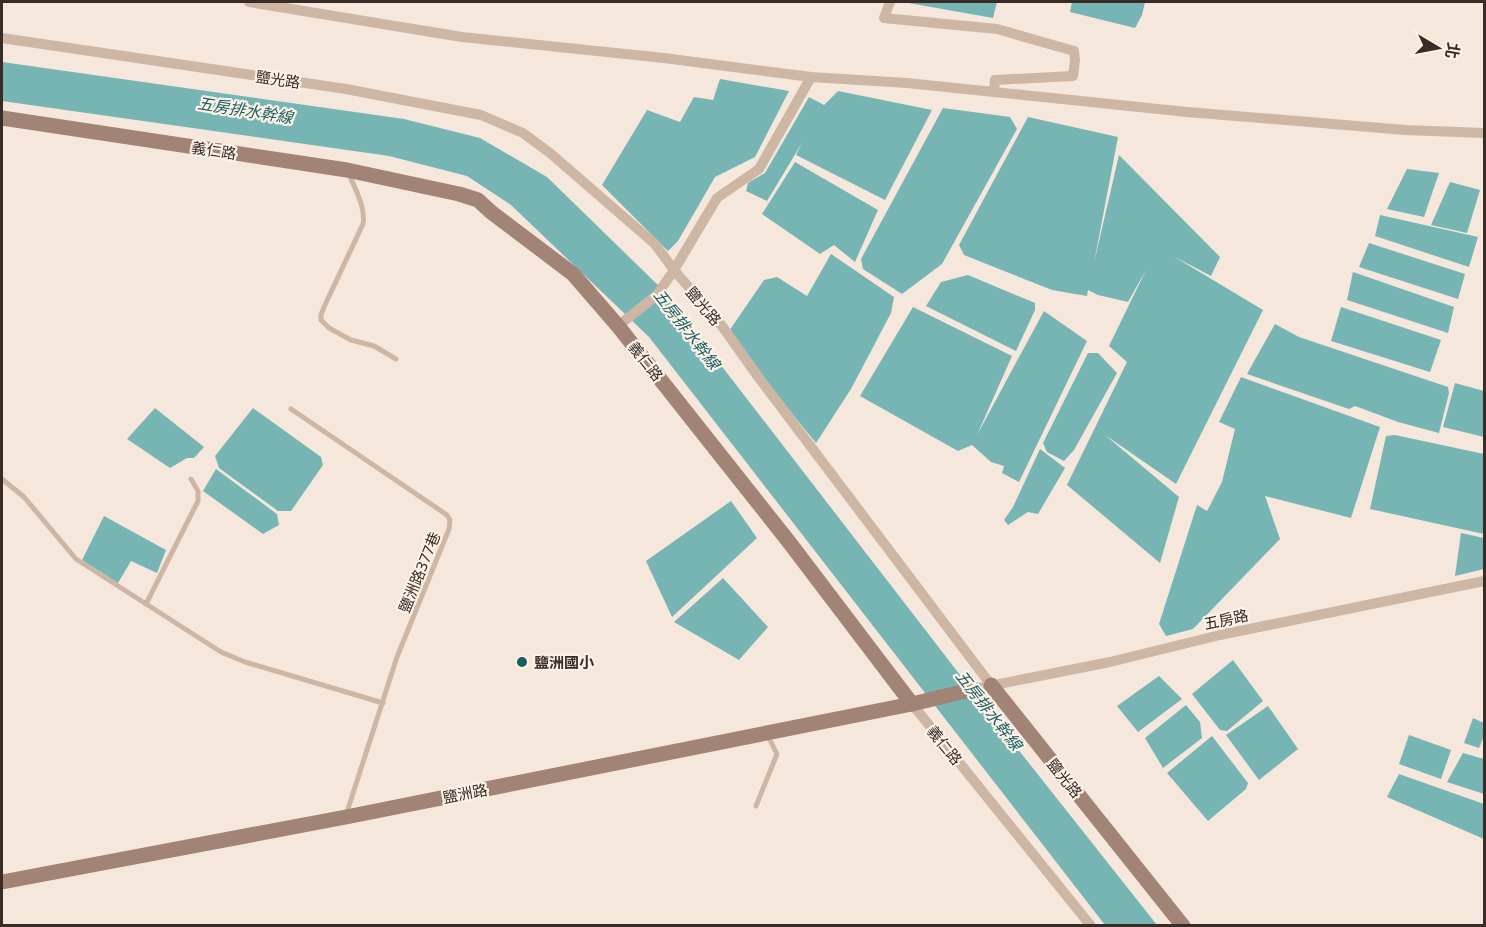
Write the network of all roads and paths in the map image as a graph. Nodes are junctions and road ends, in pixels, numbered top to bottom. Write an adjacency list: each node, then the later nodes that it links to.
1 (249, 2): 4 (street)
2 (890, 2): 5 (street)
3 (2, 38): 9 (street, 鹽光路)
4 (811, 77): 5 (street); 9 (street)
5 (994, 92): 7 (street)
6 (2, 118): 8 (street, 義仁路)
7 (1485, 133)
8 (347, 170): 10 (street, 義仁路); 11 (lane)
9 (674, 270): 10 (street); 17 (street, 鹽光路)
10 (622, 323): 19 (street, 義仁路)
11 (396, 359)
12 (291, 409): 20 (lane, 鹽洲路377巷)
13 (2, 479): 16 (lane)
14 (191, 479): 16 (lane)
15 (1485, 581): 17 (street, 五房路)
16 (146, 604): 20 (lane)
17 (991, 685): 18 (street, 五房路); 26 (street, 鹽光路)
18 (974, 688): 19 (street, 鹽洲路)
19 (920, 702): 21 (street, 鹽洲路); 25 (street, 義仁路)
20 (383, 703): 23 (lane, 鹽洲路377巷)
21 (766, 732): 22 (lane); 23 (street, 鹽洲路)
22 (756, 806)
23 (346, 817): 24 (street, 鹽洲路)
24 (2, 882)
25 (1091, 926)
26 (1183, 926)

